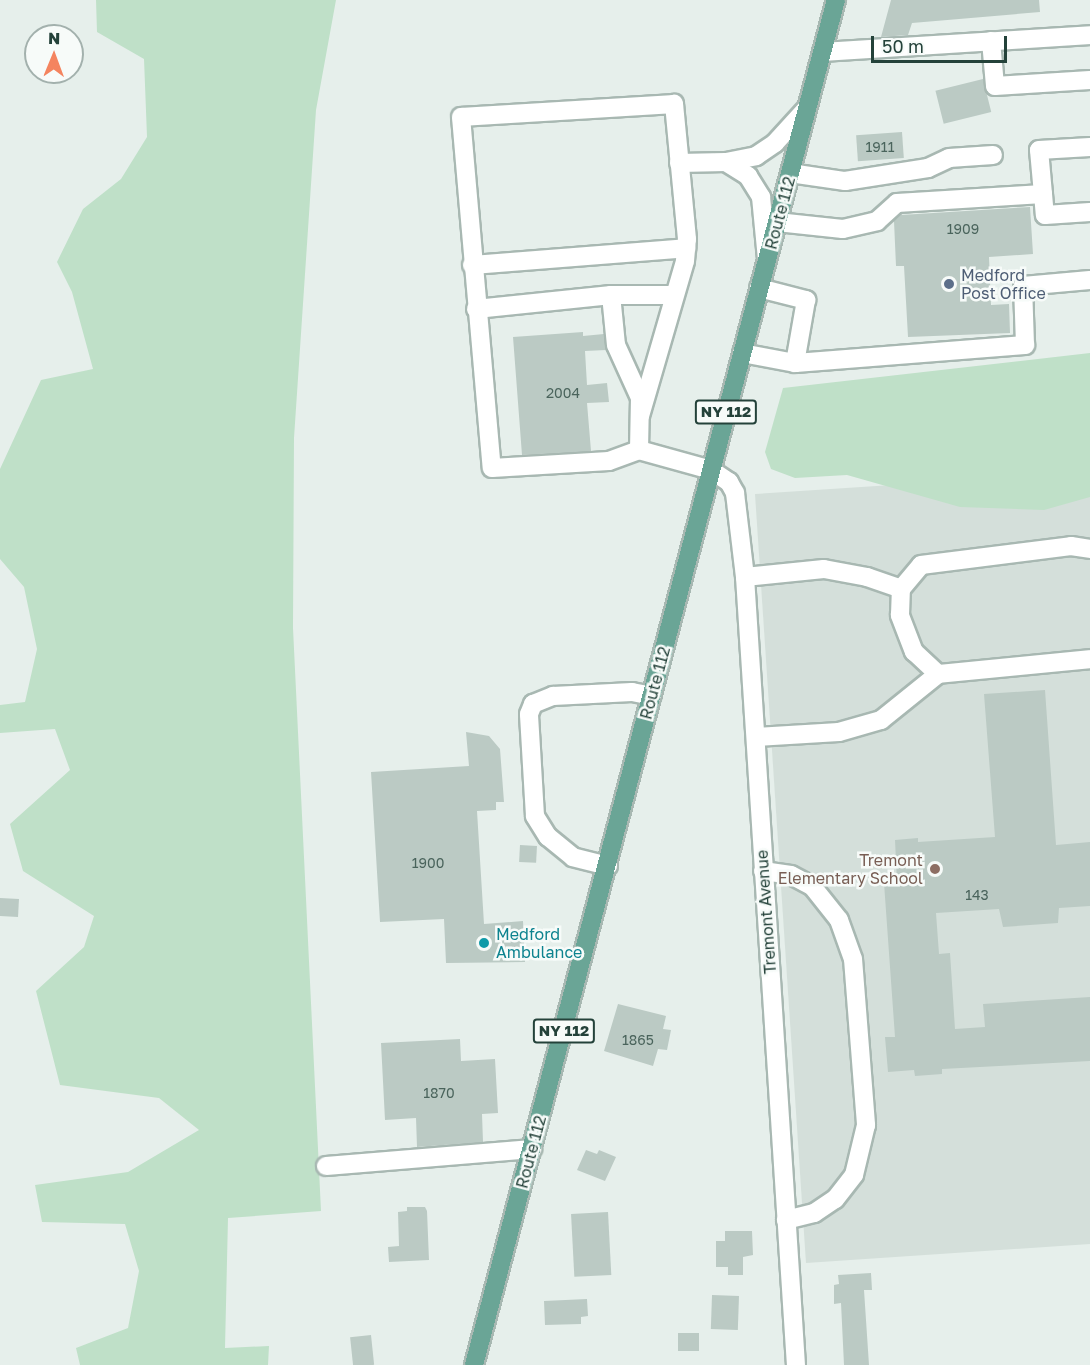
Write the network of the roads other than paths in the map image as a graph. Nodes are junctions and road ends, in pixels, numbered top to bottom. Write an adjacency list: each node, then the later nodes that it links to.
1 (836, 0): 4 (main road, Route 112 / NY 112)
2 (1090, 35): 3 (street)
3 (991, 41): 4 (street); 5 (street)
4 (822, 52): 6 (main road, Route 112 / NY 112)
5 (1090, 80)
6 (807, 108): 9 (street); 11 (main road, Route 112 / NY 112)
7 (1090, 147): 12 (street)
8 (993, 155): 11 (street)
9 (726, 162): 10 (street); 16 (street)
10 (679, 163): 15 (street); 17 (street)
11 (790, 173): 14 (main road, Route 112 / NY 112)
12 (1043, 194): 13 (street); 14 (street)
13 (1090, 212)
14 (777, 222): 16 (main road, Route 112 / NY 112)
15 (686, 248): 17 (street); 21 (street)
16 (767, 259): 19 (main road, Route 112 / NY 112)
17 (472, 265): 22 (street)
18 (1090, 280): 24 (street)
19 (759, 288): 23 (main road, Route 112 / NY 112); 24 (street)
20 (611, 295): 21 (street); 22 (street); 25 (street)
21 (674, 296): 25 (street)
22 (476, 309): 26 (street)
23 (742, 353): 24 (street); 27 (main road, Route 112 / NY 112)
24 (795, 363)
25 (640, 416): 26 (street)
26 (639, 450): 27 (street)
27 (711, 470): 29 (street, Tremont Avenue); 33 (main road, Route 112 / NY 112)
28 (1090, 549): 30 (street)
29 (745, 577): 30 (street); 34 (street, Tremont Avenue)
30 (901, 589): 32 (street)
31 (1090, 658): 32 (street)
32 (938, 674): 34 (street)
33 (652, 696): 35 (main road, Route 112 / NY 112); 35 (street)
34 (756, 737): 36 (street, Tremont Avenue)
35 (608, 866): 37 (main road, Route 112 / NY 112)
36 (763, 871): 39 (street, Tremont Avenue); 39 (street)
37 (532, 1149): 38 (street); 40 (main road, Route 112 / NY 112)
38 (326, 1166)
39 (786, 1220): 41 (street, Tremont Avenue)
40 (474, 1365)
41 (796, 1365)

